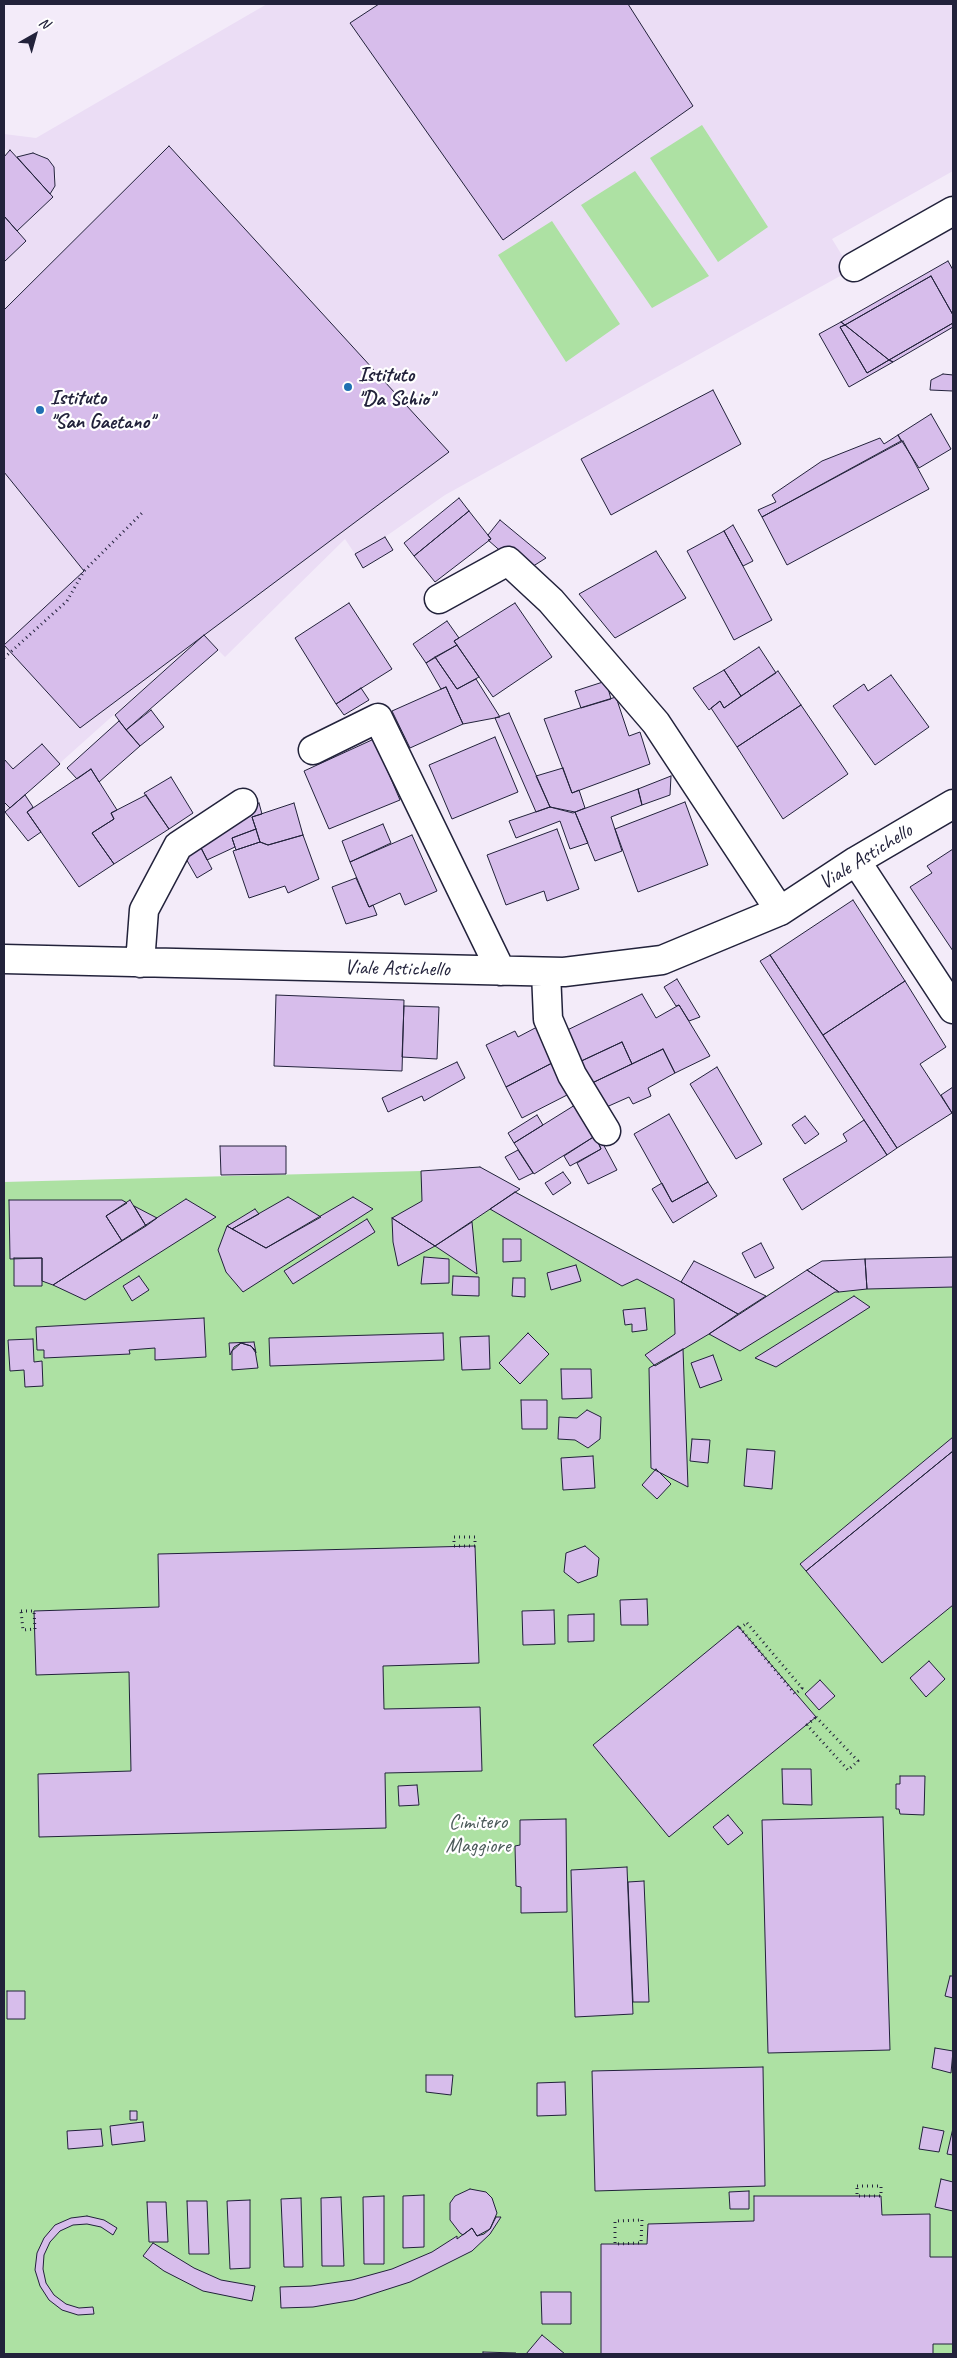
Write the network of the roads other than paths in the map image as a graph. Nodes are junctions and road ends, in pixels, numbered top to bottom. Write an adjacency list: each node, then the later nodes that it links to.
1 (953, 210): 2 (street)
2 (854, 267)
3 (439, 599): 8 (street)
4 (312, 750): 11 (street)
5 (243, 803): 10 (street)
6 (953, 804): 7 (street, Viale Astichello)
7 (856, 861): 8 (street, Viale Astichello); 13 (street)
8 (780, 911): 12 (street, Viale Astichello)
9 (4, 959): 10 (street, Viale Astichello)
10 (140, 963): 11 (street, Viale Astichello)
11 (501, 971): 12 (street, Viale Astichello)
12 (546, 972): 14 (street)
13 (953, 1009)
14 (606, 1131)

